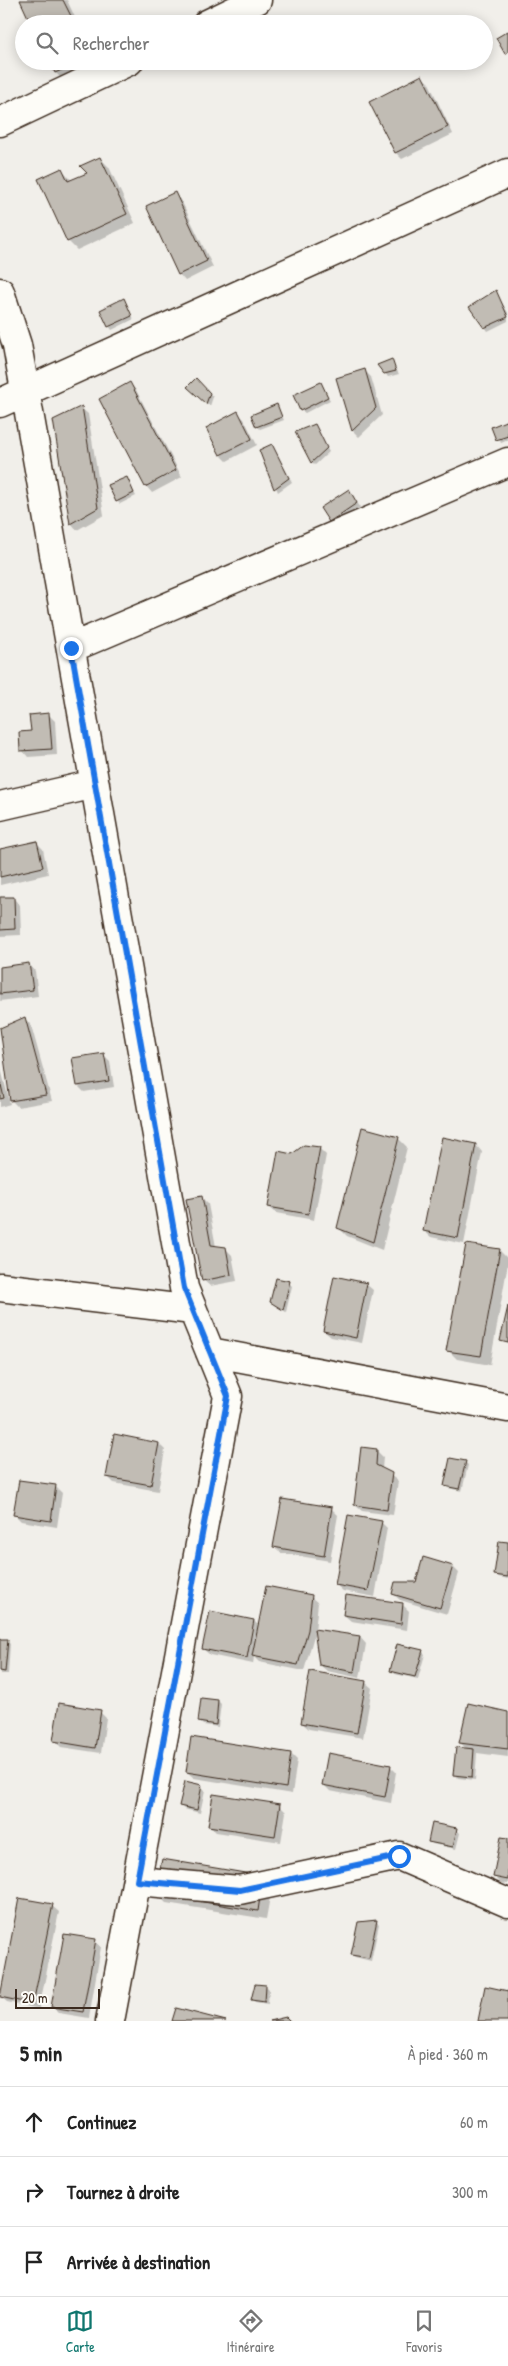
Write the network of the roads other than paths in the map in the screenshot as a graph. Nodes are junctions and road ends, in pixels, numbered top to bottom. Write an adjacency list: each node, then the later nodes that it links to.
1 (257, 0): 2 (street)
2 (226, 15)
3 (109, 70): 4 (street)
4 (0, 122)
5 (508, 173): 7 (street)
6 (0, 292): 7 (street)
7 (25, 391): 8 (street); 10 (street)
8 (0, 403)
9 (508, 462): 10 (street)
10 (71, 648): 11 (street)
11 (95, 784): 12 (street); 14 (street)
12 (0, 806)
13 (0, 1286): 14 (street)
14 (193, 1310): 15 (street)
15 (210, 1352): 16 (street); 17 (street)
16 (508, 1408)
17 (137, 1881): 18 (street); 19 (street)
18 (508, 1903)
19 (110, 2021)

